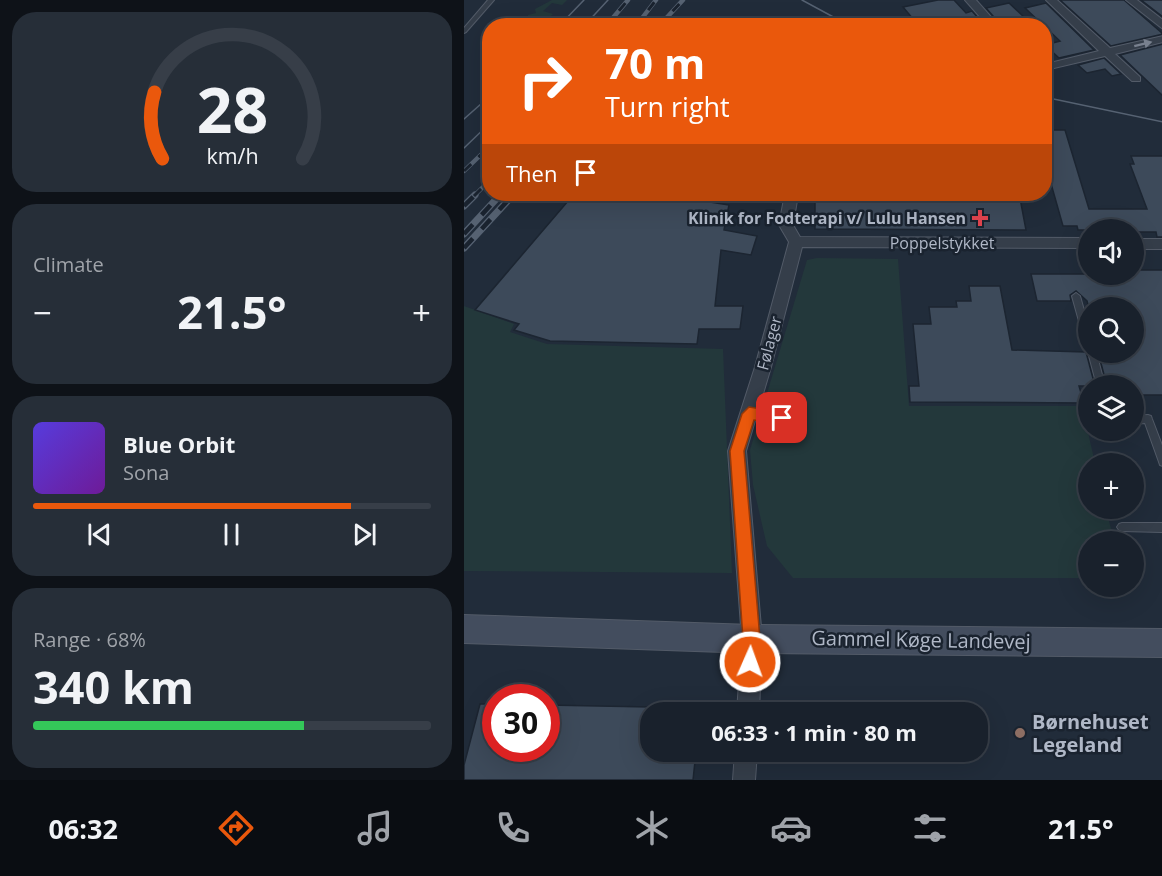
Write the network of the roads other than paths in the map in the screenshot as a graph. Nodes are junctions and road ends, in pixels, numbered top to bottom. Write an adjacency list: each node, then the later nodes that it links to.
1 (491, 0): 7 (lane)
2 (970, 0): 5 (street)
3 (1051, 0): 9 (street)
4 (1131, 0): 6 (street)
5 (987, 18)
6 (1163, 26)
7 (464, 31)
8 (1163, 39): 9 (street, one-way to 8)
9 (1108, 53): 10 (street); 11 (street)
10 (1052, 65)
11 (1136, 79)
12 (790, 201): 13 (street)
13 (796, 242): 14 (street, Poppelstykket); 19 (street, Følager)
14 (1078, 243)
15 (1144, 244): 16 (street)
16 (1163, 244)
17 (1076, 296): 18 (lane)
18 (1078, 303)
19 (749, 414): 21 (lane); 26 (street, Følager)
20 (1144, 419): 22 (lane)
21 (799, 420)
22 (1163, 462)
23 (1122, 527): 24 (lane)
24 (1163, 528)
25 (464, 628): 26 (street, Gammel Køge Landevej)
26 (752, 639): 27 (street, Gammel Køge Landevej); 28 (street, Følager)
27 (1163, 643)
28 (749, 702)
29 (745, 762): 30 (street)
30 (744, 780)

